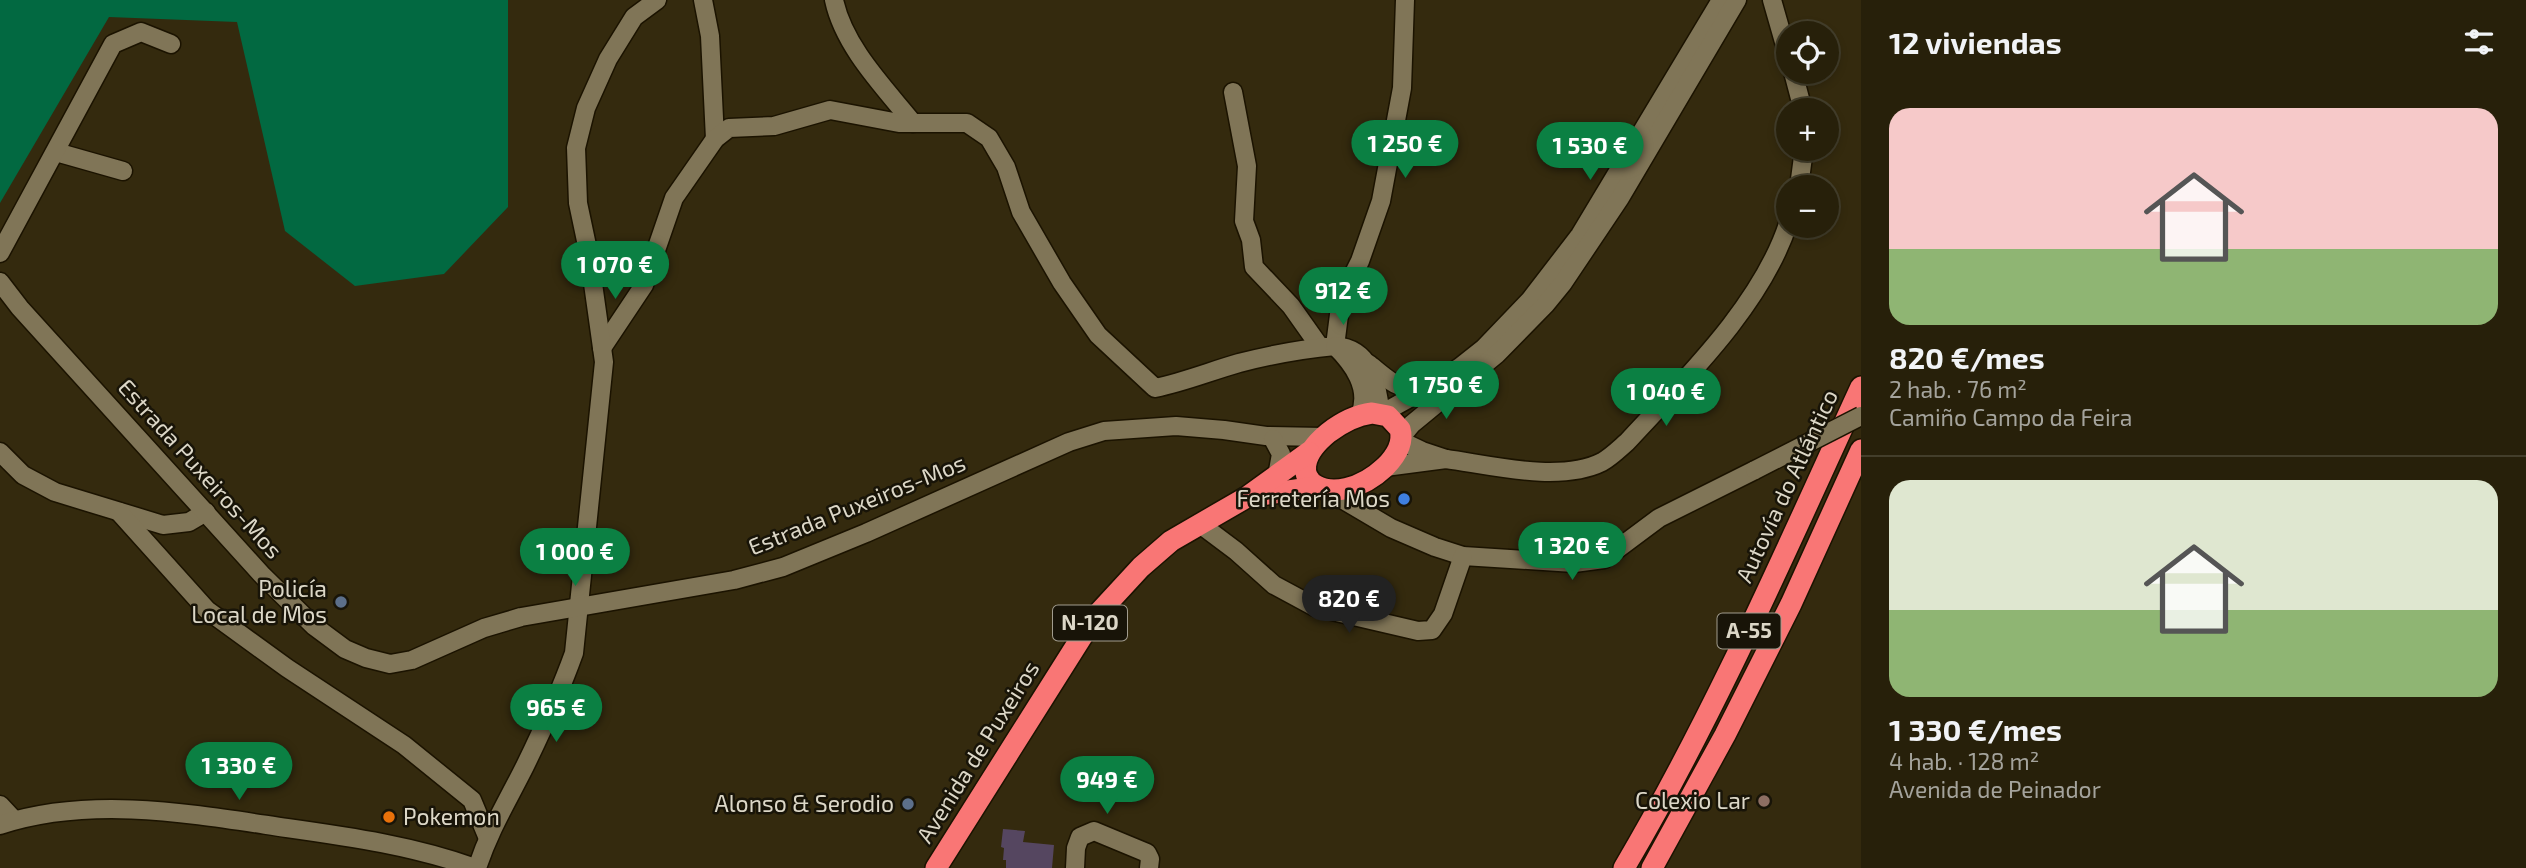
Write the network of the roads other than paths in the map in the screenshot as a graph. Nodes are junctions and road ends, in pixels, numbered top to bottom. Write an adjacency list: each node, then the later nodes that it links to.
1 (657, 0): 19 (street)
2 (703, 0): 12 (street)
3 (834, 0): 11 (street)
4 (1405, 0): 18 (street)
5 (1721, 0): 22 (street)
6 (1737, 0): 26 (street)
7 (1772, 0): 8 (street)
8 (1778, 21)
9 (171, 44): 13 (street)
10 (1233, 92): 18 (street)
11 (913, 123): 12 (street); 18 (street)
12 (715, 139): 19 (street)
13 (56, 152): 14 (street); 16 (street)
14 (123, 171)
15 (1781, 238): 29 (street)
16 (0, 253)
17 (0, 282): 36 (street, Estrada Puxeiros-Mos)
18 (1327, 346): 20 (street); 23 (street)
19 (602, 348): 40 (street)
20 (1364, 360): 22 (street); 23 (street)
21 (1861, 387): 48 (highway, Autovía do Atlántico / A-55)
22 (1423, 391): 23 (street)
23 (1370, 414): 26 (highway); 30 (highway)
24 (1861, 416): 39 (street, bridge)
25 (1270, 438): 30 (street, Estrada Puxeiros-Mos); 30 (street); 32 (street); 40 (street, Estrada Puxeiros-Mos)
26 (1402, 438): 29 (street); 31 (highway)
27 (1861, 450): 49 (highway, A-55)
28 (0, 452): 35 (street)
29 (1446, 459): 31 (street)
30 (1314, 467): 32 (highway, Avenida de Puxeiros); 33 (highway); 34 (highway, N-120); 37 (street)
31 (1385, 467): 33 (highway)
32 (1277, 476): 34 (highway, Avenida de Puxeiros)
33 (1366, 482): 37 (street)
34 (1247, 497): 38 (highway, Avenida de Puxeiros / N-120)
35 (119, 512): 36 (street); 43 (street)
36 (206, 512): 40 (street, Estrada Puxeiros-Mos)
37 (1373, 517): 39 (street)
38 (1199, 524): 39 (street); 45 (highway, Avenida de Puxeiros / N-120)
39 (1464, 556)
40 (577, 607): 43 (street)
41 (0, 805): 42 (street)
42 (7, 822): 44 (street)
43 (487, 836): 44 (street)
44 (476, 868)
45 (936, 868)
46 (1075, 868): 47 (street)
47 (1149, 868)
48 (1624, 868)
49 (1652, 868)

